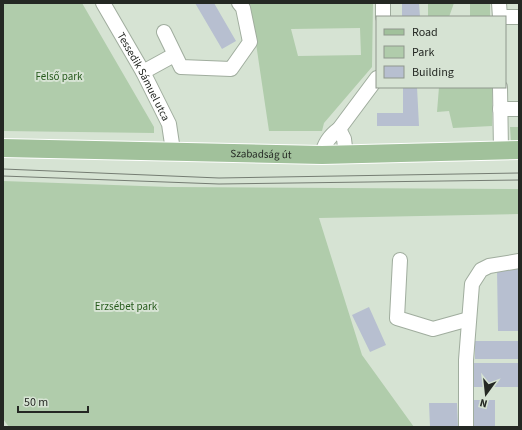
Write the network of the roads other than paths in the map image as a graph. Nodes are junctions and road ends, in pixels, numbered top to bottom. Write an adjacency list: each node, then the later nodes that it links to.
1 (104, 3): 11 (street, Tessedik Sámuel utca)
2 (239, 3): 10 (street)
3 (383, 3): 5 (street)
4 (499, 3): 6 (street)
5 (384, 16)
6 (500, 16)
7 (506, 17): 8 (street)
8 (519, 17)
9 (164, 32): 10 (street)
10 (174, 54): 11 (street)
11 (143, 72): 20 (street, Tessedik Sámuel utca)
12 (376, 79): 16 (street)
13 (500, 88): 14 (street)
14 (500, 109): 15 (street); 19 (street)
15 (519, 109)
16 (339, 129): 21 (street); 22 (street)
17 (3, 148): 20 (main road, Szabadság út)
18 (519, 150): 19 (main road, Szabadság út)
19 (501, 151): 22 (main road, Szabadság út)
20 (172, 153): 21 (main road, Szabadság út)
21 (322, 155): 22 (main road, Szabadság út)
22 (346, 155)
23 (400, 260): 25 (street)
24 (519, 261): 25 (street)
25 (469, 319): 26 (street)
26 (466, 427)

